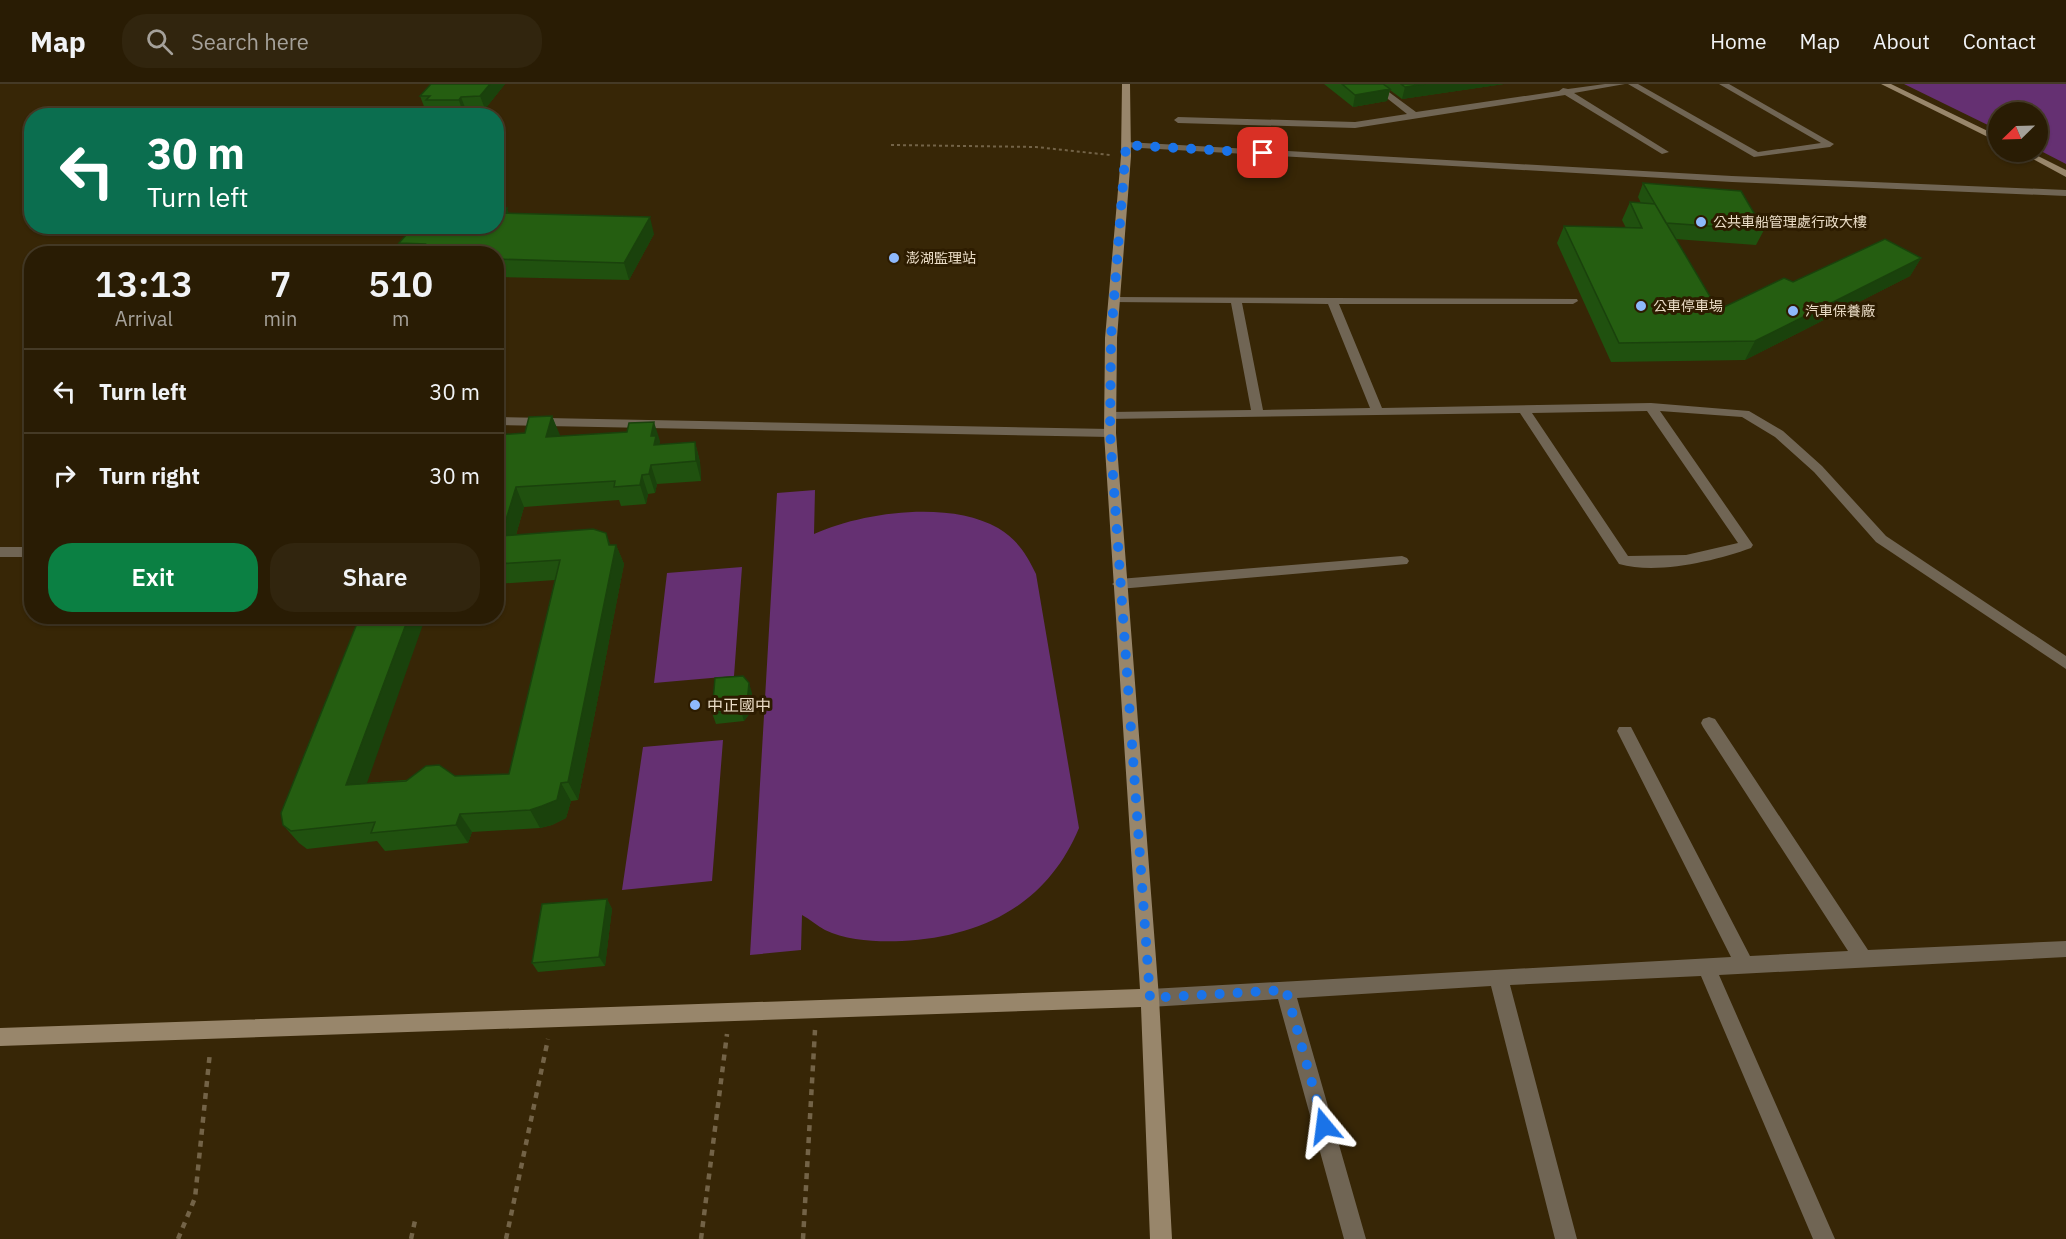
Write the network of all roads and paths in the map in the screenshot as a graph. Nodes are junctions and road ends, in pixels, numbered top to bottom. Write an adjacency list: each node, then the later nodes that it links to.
1 (1126, 84): 13 (main road)
2 (1373, 84): 9 (lane)
3 (1552, 84): 8 (lane)
4 (1622, 84): 8 (lane)
5 (1632, 84): 6 (lane)
6 (1723, 84)
7 (1885, 84): 11 (main road)
8 (1566, 92): 9 (lane); 14 (lane)
9 (1414, 115): 10 (lane)
10 (1178, 120)
11 (1988, 134)
12 (891, 145): 13 (path)
13 (1126, 151): 17 (lane); 18 (main road)
14 (1665, 152)
15 (2043, 162): 16 (main road)
16 (2066, 174)
17 (2066, 193)
18 (1114, 300): 19 (lane); 26 (main road)
19 (1236, 301): 20 (lane); 25 (lane)
20 (1332, 301): 21 (lane); 24 (lane)
21 (1573, 301)
22 (1651, 407): 23 (lane); 23 (lane); 33 (lane)
23 (1524, 410): 24 (lane)
24 (1378, 412): 25 (lane)
25 (1258, 414): 26 (lane)
26 (1110, 416): 28 (main road)
27 (504, 421): 28 (lane)
28 (1110, 433): 32 (main road)
29 (0, 552): 30 (lane)
30 (24, 552)
31 (1402, 561): 32 (lane)
32 (1119, 584): 42 (main road)
33 (2066, 663)
34 (1709, 723): 37 (lane)
35 (1625, 731): 38 (lane)
36 (2066, 950): 37 (lane)
37 (1863, 958): 38 (lane)
38 (1745, 965): 39 (lane)
39 (1707, 968): 40 (lane); 57 (lane)
40 (1498, 977): 41 (lane); 56 (lane)
41 (1286, 990): 42 (lane); 55 (lane)
42 (1150, 998): 43 (main road); 54 (main road)
43 (816, 1009): 44 (main road); 53 (path)
44 (730, 1012): 45 (main road); 52 (path)
45 (552, 1018): 46 (main road); 51 (path)
46 (212, 1030): 47 (main road); 49 (path)
47 (0, 1037)
48 (416, 1216): 50 (path)
49 (178, 1239)
50 (411, 1239)
51 (506, 1239)
52 (701, 1239)
53 (803, 1239)
54 (1161, 1239)
55 (1355, 1239)
56 (1566, 1239)
57 (1824, 1239)

